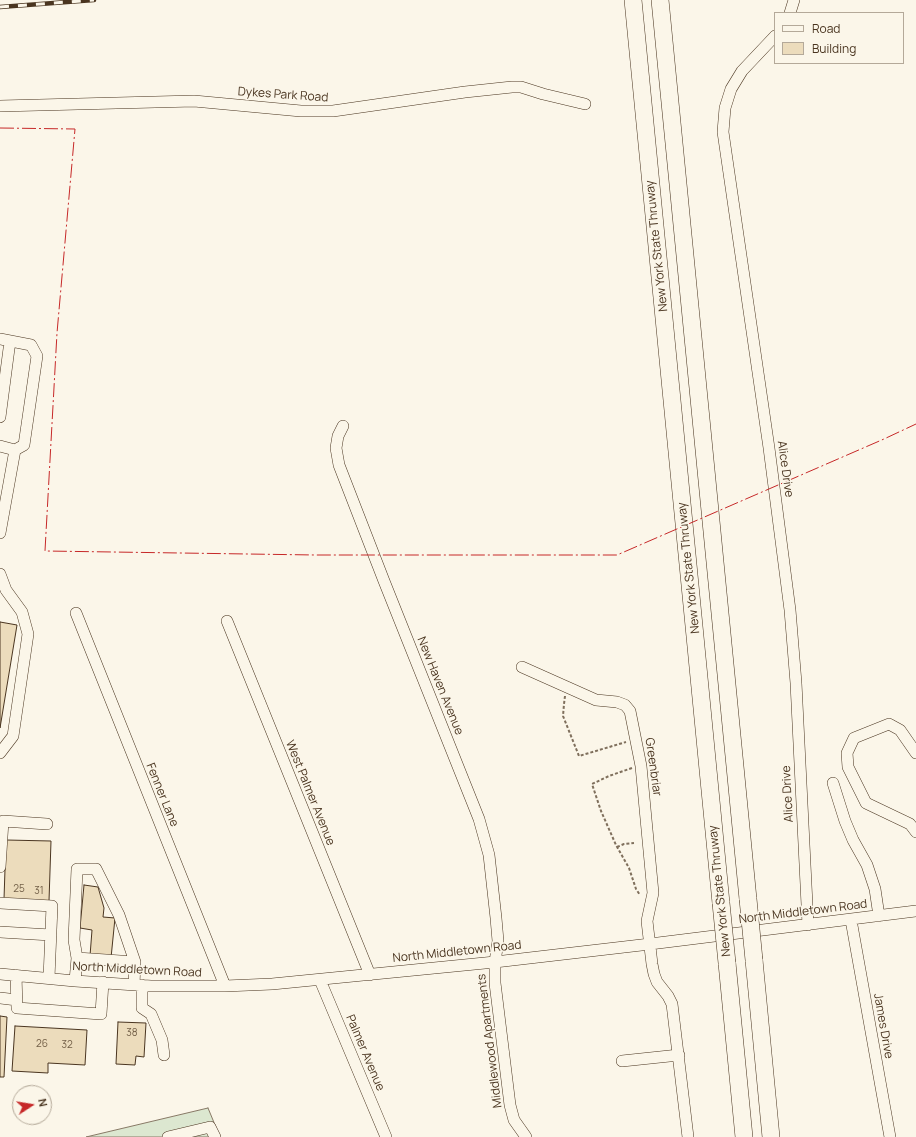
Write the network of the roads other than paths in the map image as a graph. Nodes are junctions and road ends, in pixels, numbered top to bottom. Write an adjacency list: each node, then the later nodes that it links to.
1 (633, 0): 54 (highway, New York State Thruway, bridge)
2 (660, 0): 55 (highway, bridge)
3 (794, 0): 4 (street)
4 (790, 12)
5 (774, 37): 28 (street, Alice Drive)
6 (585, 104): 7 (street, Dykes Park Road)
7 (0, 106)
8 (5, 340): 9 (street); 12 (street)
9 (0, 417)
10 (343, 426): 34 (street, New Haven Avenue)
11 (0, 446): 12 (street)
12 (14, 450): 13 (street)
13 (0, 533)
14 (0, 574): 18 (street)
15 (76, 613): 43 (street, Fenner Lane)
16 (227, 621): 37 (street, West Palmer Avenue)
17 (522, 668): 31 (street, Greenbriar)
18 (0, 753)
19 (916, 753): 22 (street)
20 (833, 783): 26 (street)
21 (47, 824): 23 (street)
22 (916, 832)
23 (0, 867)
24 (0, 903): 30 (street)
25 (916, 911): 26 (street, North Middletown Road)
26 (879, 916): 27 (street, North Middletown Road)
27 (850, 920): 28 (street, North Middletown Road); 56 (street, James Drive)
28 (808, 925): 31 (street, North Middletown Road)
29 (0, 932): 30 (street)
30 (51, 935): 38 (street)
31 (650, 944): 34 (street, North Middletown Road); 46 (street)
32 (77, 958): 33 (street); 33 (street); 40 (street)
33 (135, 962): 42 (street)
34 (495, 962): 37 (street, North Middletown Road); 52 (street, Middlewood Apartments)
35 (0, 974): 36 (street, North Middletown Road)
36 (16, 975): 38 (street, North Middletown Road); 45 (street)
37 (370, 975): 39 (street, North Middletown Road)
38 (49, 978): 40 (street, North Middletown Road)
39 (320, 980): 43 (street, North Middletown Road); 51 (street, Palmer Avenue)
40 (75, 981): 41 (street, North Middletown Road)
41 (103, 982): 42 (street, North Middletown Road); 45 (street)
42 (138, 985): 43 (street, North Middletown Road); 47 (street)
43 (225, 986)
44 (0, 998): 45 (street)
45 (17, 1000)
46 (679, 1055): 48 (street); 53 (street)
47 (164, 1056)
48 (622, 1061)
49 (168, 1137): 50 (street)
50 (215, 1137)
51 (386, 1137)
52 (526, 1137)
53 (688, 1137)
54 (744, 1137)
55 (771, 1137)
56 (890, 1137)

